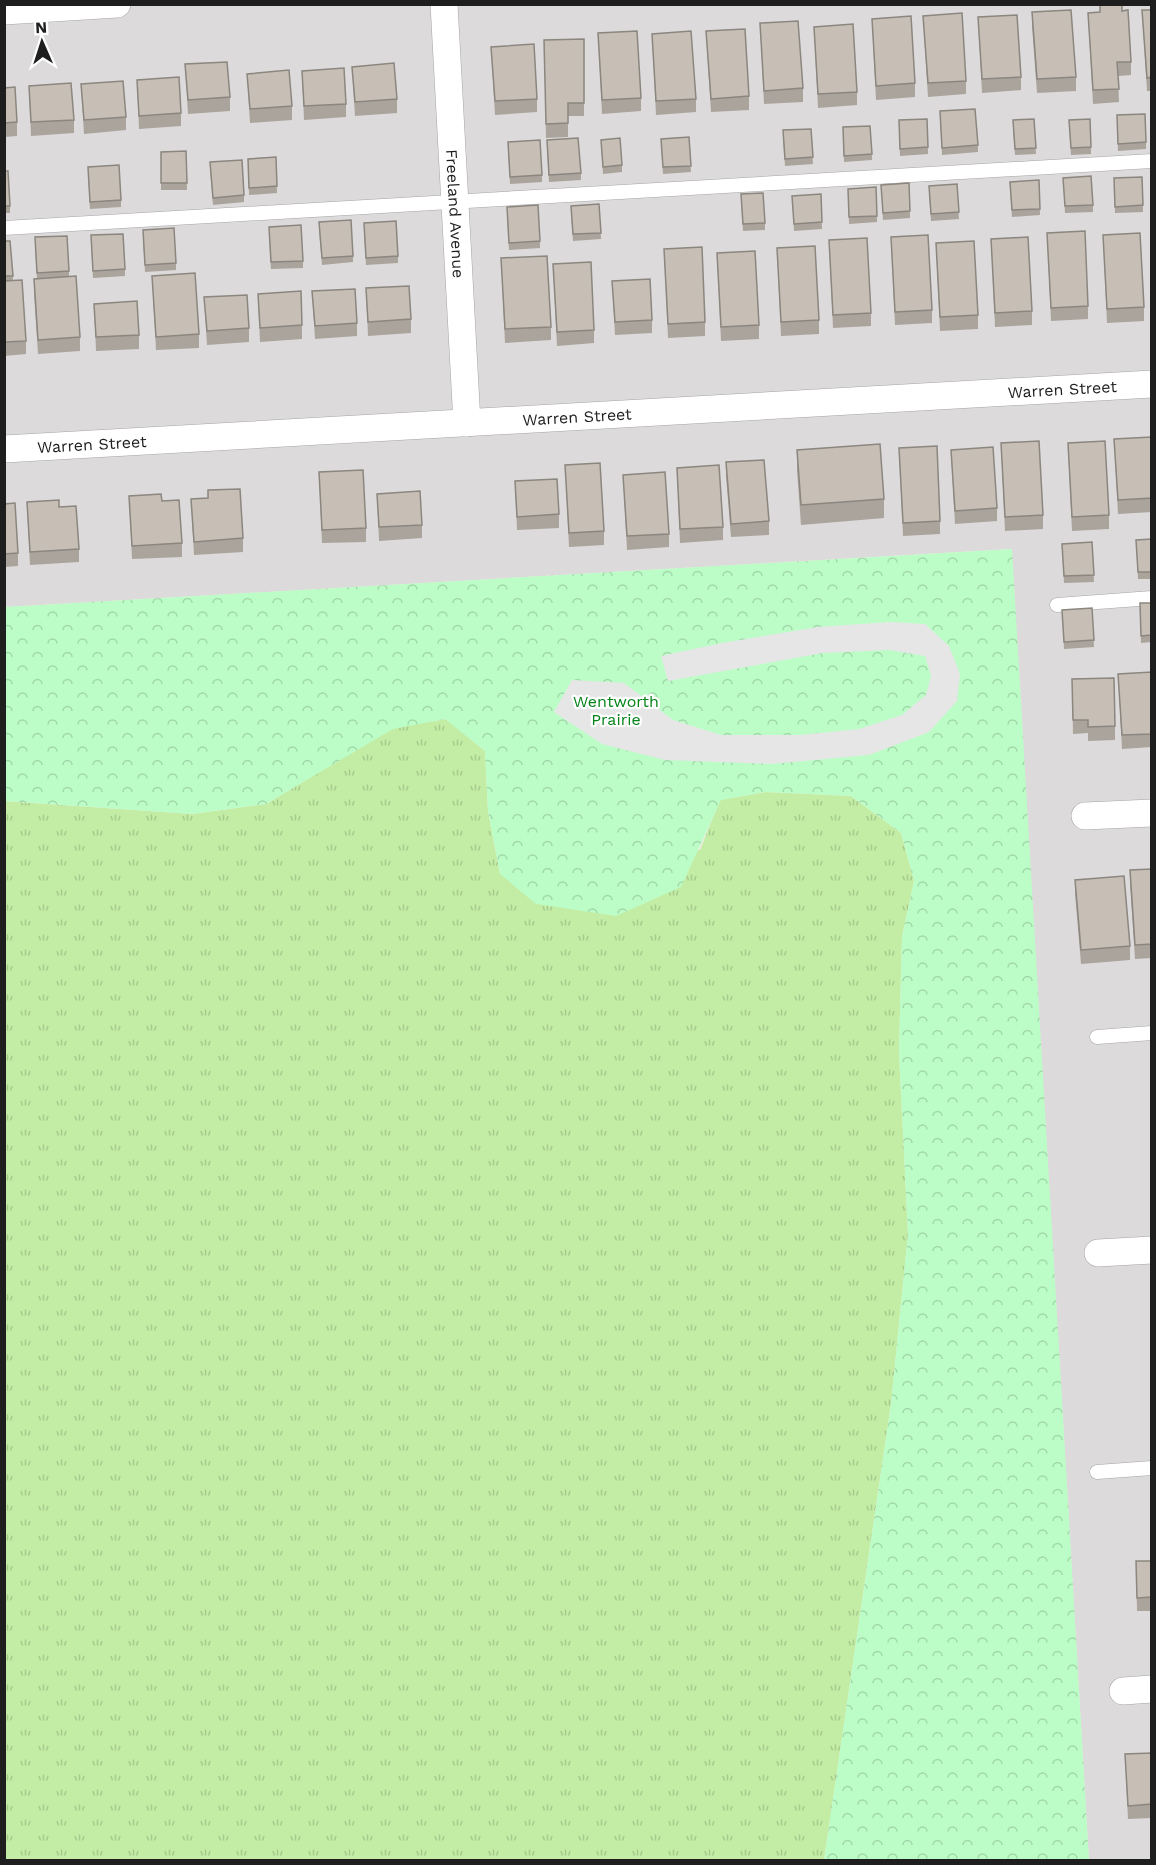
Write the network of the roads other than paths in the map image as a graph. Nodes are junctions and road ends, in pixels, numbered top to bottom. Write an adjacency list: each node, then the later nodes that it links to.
1 (117, 4): 3 (street)
2 (444, 4): 5 (street, Freeland Avenue)
3 (4, 11)
4 (1152, 160): 5 (lane)
5 (455, 201): 6 (lane); 8 (street, Freeland Avenue)
6 (4, 228)
7 (1152, 384): 8 (street, Warren Street)
8 (467, 423): 9 (street, Warren Street)
9 (4, 449)
10 (1152, 598): 11 (lane)
11 (1057, 604)
12 (1152, 813): 13 (street)
13 (1085, 816)
14 (1152, 1033): 15 (lane)
15 (1097, 1037)
16 (1152, 1250): 17 (street)
17 (1098, 1253)
18 (1152, 1468): 19 (lane)
19 (1096, 1472)
20 (1152, 1689): 21 (street)
21 (1123, 1691)

